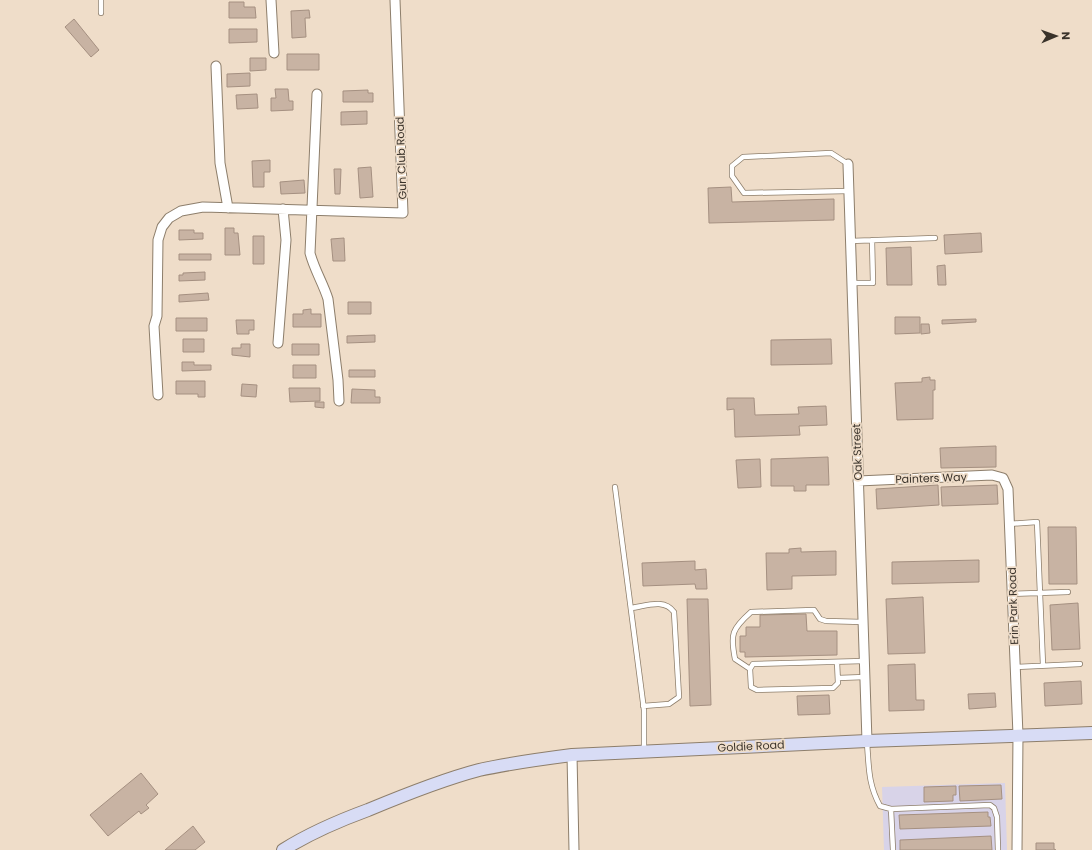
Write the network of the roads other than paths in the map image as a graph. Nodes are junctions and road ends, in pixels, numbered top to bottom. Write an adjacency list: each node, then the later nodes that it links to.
1 (101, 0): 4 (lane)
2 (271, 0): 5 (street)
3 (395, 0): 12 (street, Gun Club Road)
4 (101, 13)
5 (274, 53)
6 (216, 66): 10 (street)
7 (317, 94): 12 (street)
8 (848, 164): 9 (street, Oak Street); 9 (lane)
9 (849, 191): 15 (street, Oak Street)
10 (228, 208): 11 (street, Gun Club Road); 18 (street, Gun Club Road)
11 (283, 209): 12 (street, Gun Club Road); 17 (street)
12 (312, 209): 19 (street)
13 (935, 238): 14 (lane)
14 (872, 240): 15 (lane); 16 (lane)
15 (850, 241): 16 (street, Oak Street)
16 (852, 283): 21 (street, Oak Street)
17 (278, 343)
18 (158, 395)
19 (338, 401)
20 (1003, 478): 21 (street, Painters Way); 23 (street, Erin Park Road)
21 (858, 481): 28 (street, Oak Street)
22 (615, 487): 27 (lane)
23 (1010, 524): 25 (lane); 26 (street, Erin Park Road)
24 (1068, 592): 25 (lane)
25 (1040, 593): 26 (lane); 32 (lane)
26 (1012, 594): 33 (street, Erin Park Road)
27 (631, 608): 37 (lane); 37 (lane)
28 (863, 622): 29 (street, Oak Street); 34 (lane)
29 (864, 661): 30 (lane); 35 (street, Oak Street)
30 (837, 662): 34 (lane); 36 (lane)
31 (1080, 664): 32 (lane)
32 (1043, 665): 33 (lane)
33 (1015, 666): 39 (street, Erin Park Road)
34 (750, 669): 36 (lane)
35 (865, 677): 36 (lane); 40 (street, Oak Street)
36 (838, 678)
37 (643, 706): 41 (lane)
38 (1092, 733): 39 (street, Goldie Road)
39 (1018, 735): 40 (street, Goldie Road); 48 (street, Erin Park Road)
40 (867, 741): 41 (street, Goldie Road); 43 (lane)
41 (644, 751): 42 (street, Goldie Road)
42 (572, 755): 44 (street, Goldie Road); 45 (street)
43 (891, 809): 46 (lane); 47 (lane)
44 (283, 850)
45 (574, 850)
46 (893, 850)
47 (998, 850)
48 (1017, 850)

